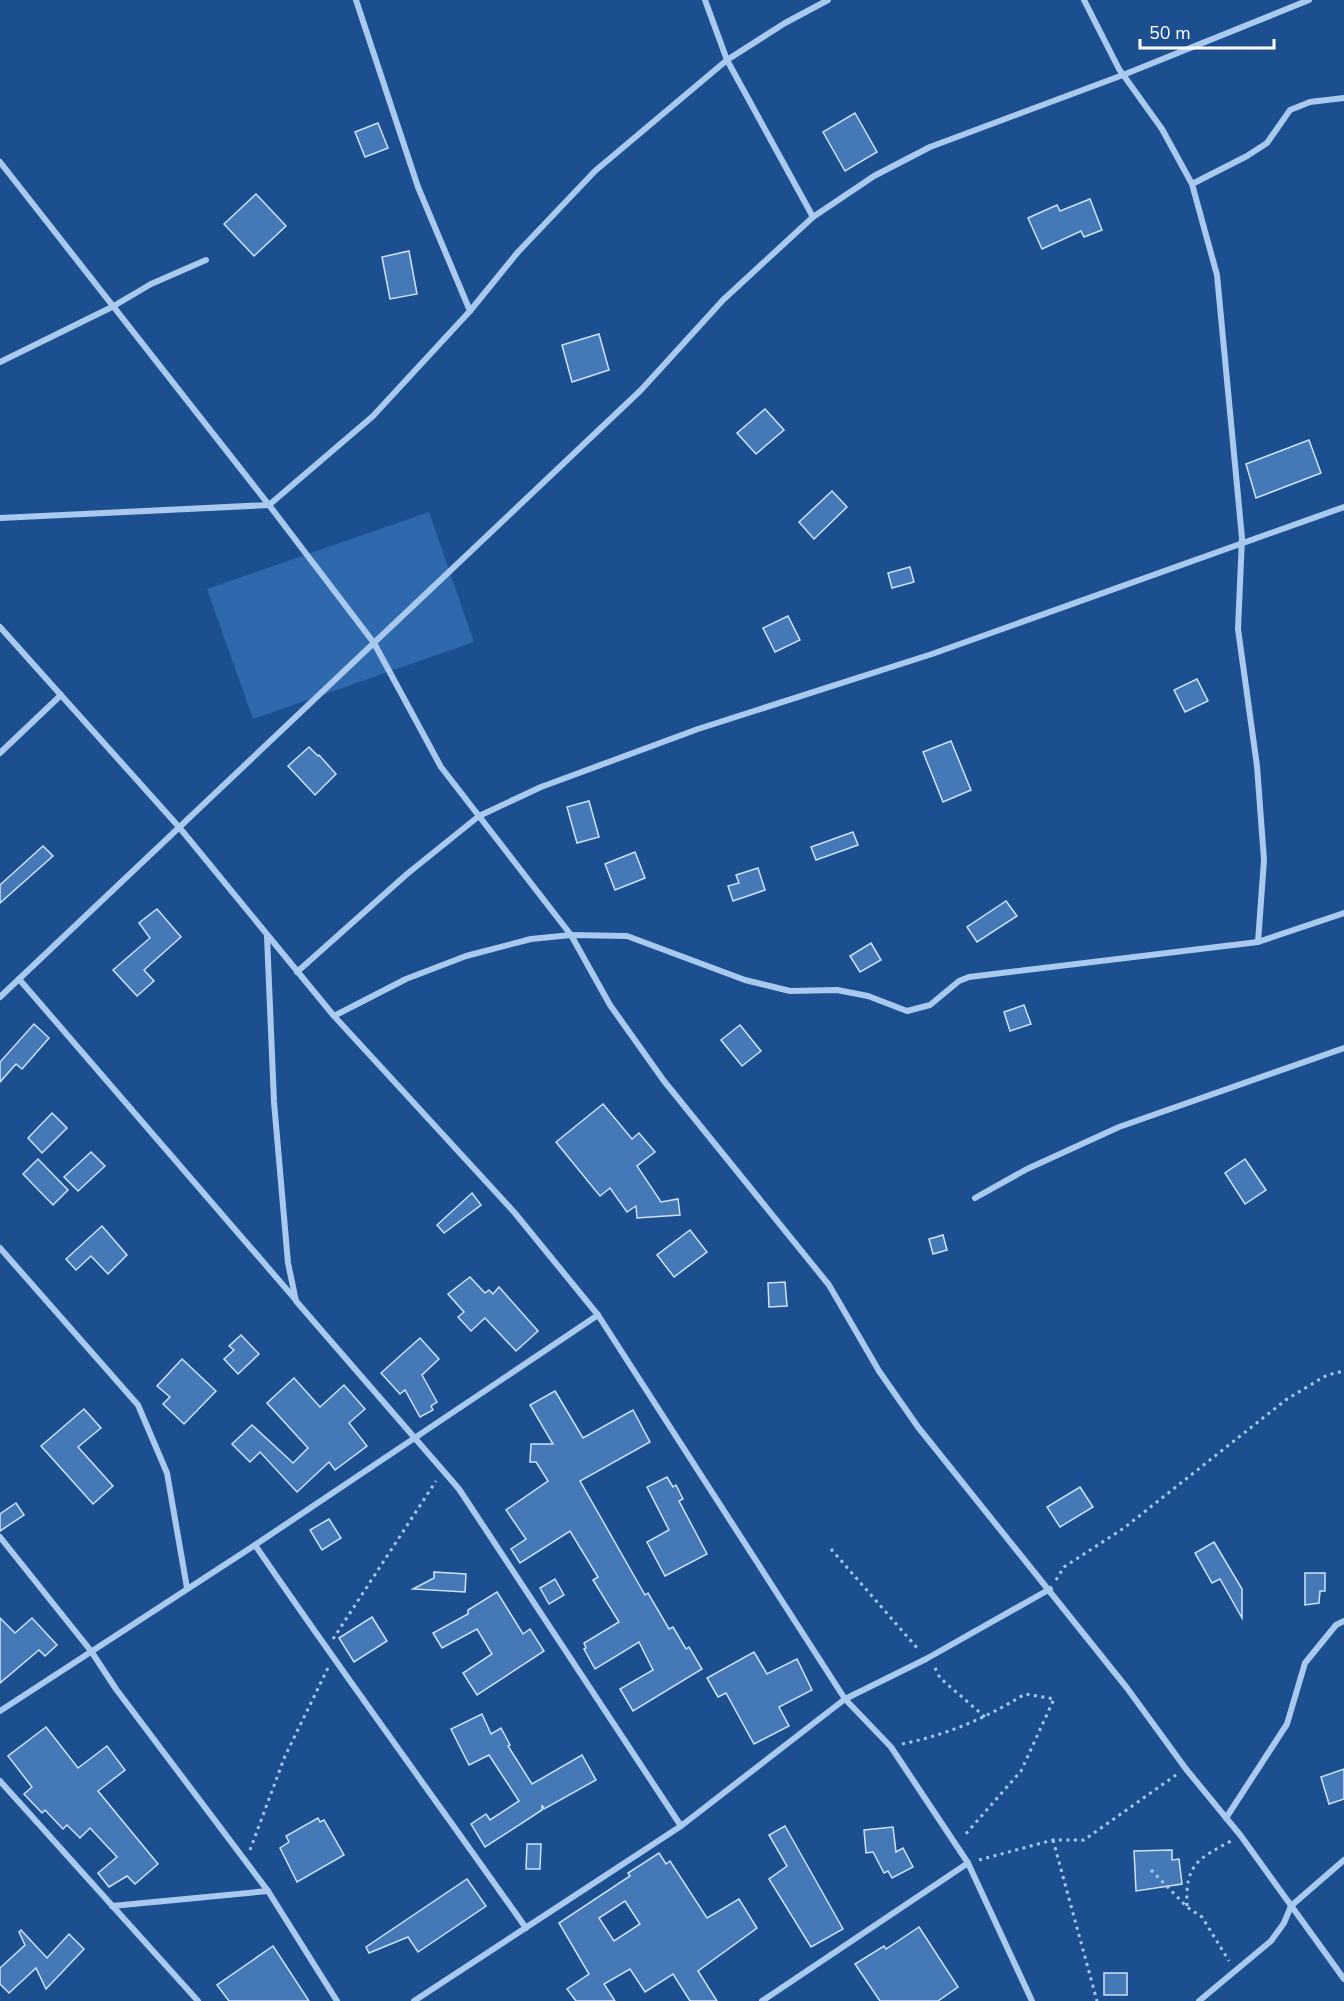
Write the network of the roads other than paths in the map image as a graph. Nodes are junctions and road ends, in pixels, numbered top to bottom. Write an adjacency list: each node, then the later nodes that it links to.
1 (356, 0): 14 (street)
2 (705, 0): 6 (street)
3 (828, 0): 6 (street)
4 (1083, 0): 7 (street)
5 (1309, 0): 7 (street)
6 (727, 60): 11 (street); 14 (street)
7 (1124, 75): 10 (street); 11 (street)
8 (1344, 98): 10 (street)
9 (0, 162): 13 (street)
10 (1192, 184): 19 (street)
11 (813, 217): 21 (street)
12 (206, 260): 13 (street)
13 (111, 308): 15 (street); 16 (street)
14 (470, 311): 16 (street)
15 (0, 362)
16 (269, 505): 18 (street); 21 (street)
17 (1344, 507): 19 (street)
18 (0, 518)
19 (1242, 544): 24 (street); 29 (street)
20 (0, 627): 22 (street)
21 (374, 643): 24 (street); 25 (street)
22 (61, 695): 23 (street); 25 (street)
23 (0, 753)
24 (479, 816): 28 (street); 30 (street)
25 (179, 827): 27 (street); 31 (street)
26 (1344, 913): 29 (street)
27 (267, 935): 30 (street); 37 (street)
28 (571, 935): 29 (street); 33 (street); 43 (street)
29 (1258, 942)
30 (297, 972): 33 (street)
31 (19, 979): 32 (street); 37 (street)
32 (0, 997)
33 (334, 1016): 38 (street)
34 (1344, 1048): 35 (street)
35 (975, 1198)
36 (0, 1248): 42 (street)
37 (296, 1301): 39 (street)
38 (598, 1315): 39 (street); 46 (street)
39 (412, 1438): 41 (street); 50 (street)
40 (0, 1538): 45 (street)
41 (255, 1545): 42 (street); 56 (street)
42 (187, 1588): 45 (street)
43 (1050, 1589): 46 (street); 49 (street)
44 (1344, 1621): 49 (street)
45 (91, 1651): 47 (street); 53 (street)
46 (845, 1699): 50 (street); 52 (street)
47 (0, 1711)
48 (0, 1781): 54 (street)
49 (1226, 1818): 55 (street)
50 (681, 1826): 56 (street)
51 (1344, 1860): 55 (street)
52 (968, 1863): 62 (street); 63 (street)
53 (268, 1891): 54 (street); 60 (street)
54 (112, 1906): 59 (street)
55 (1291, 1906): 57 (street); 58 (street)
56 (525, 1928): 61 (street)
57 (1344, 1979)
58 (1209, 1998): 64 (street)
59 (198, 2001)
60 (338, 2001)
61 (414, 2001)
62 (762, 2001)
63 (1032, 2001)
64 (1199, 2001)

